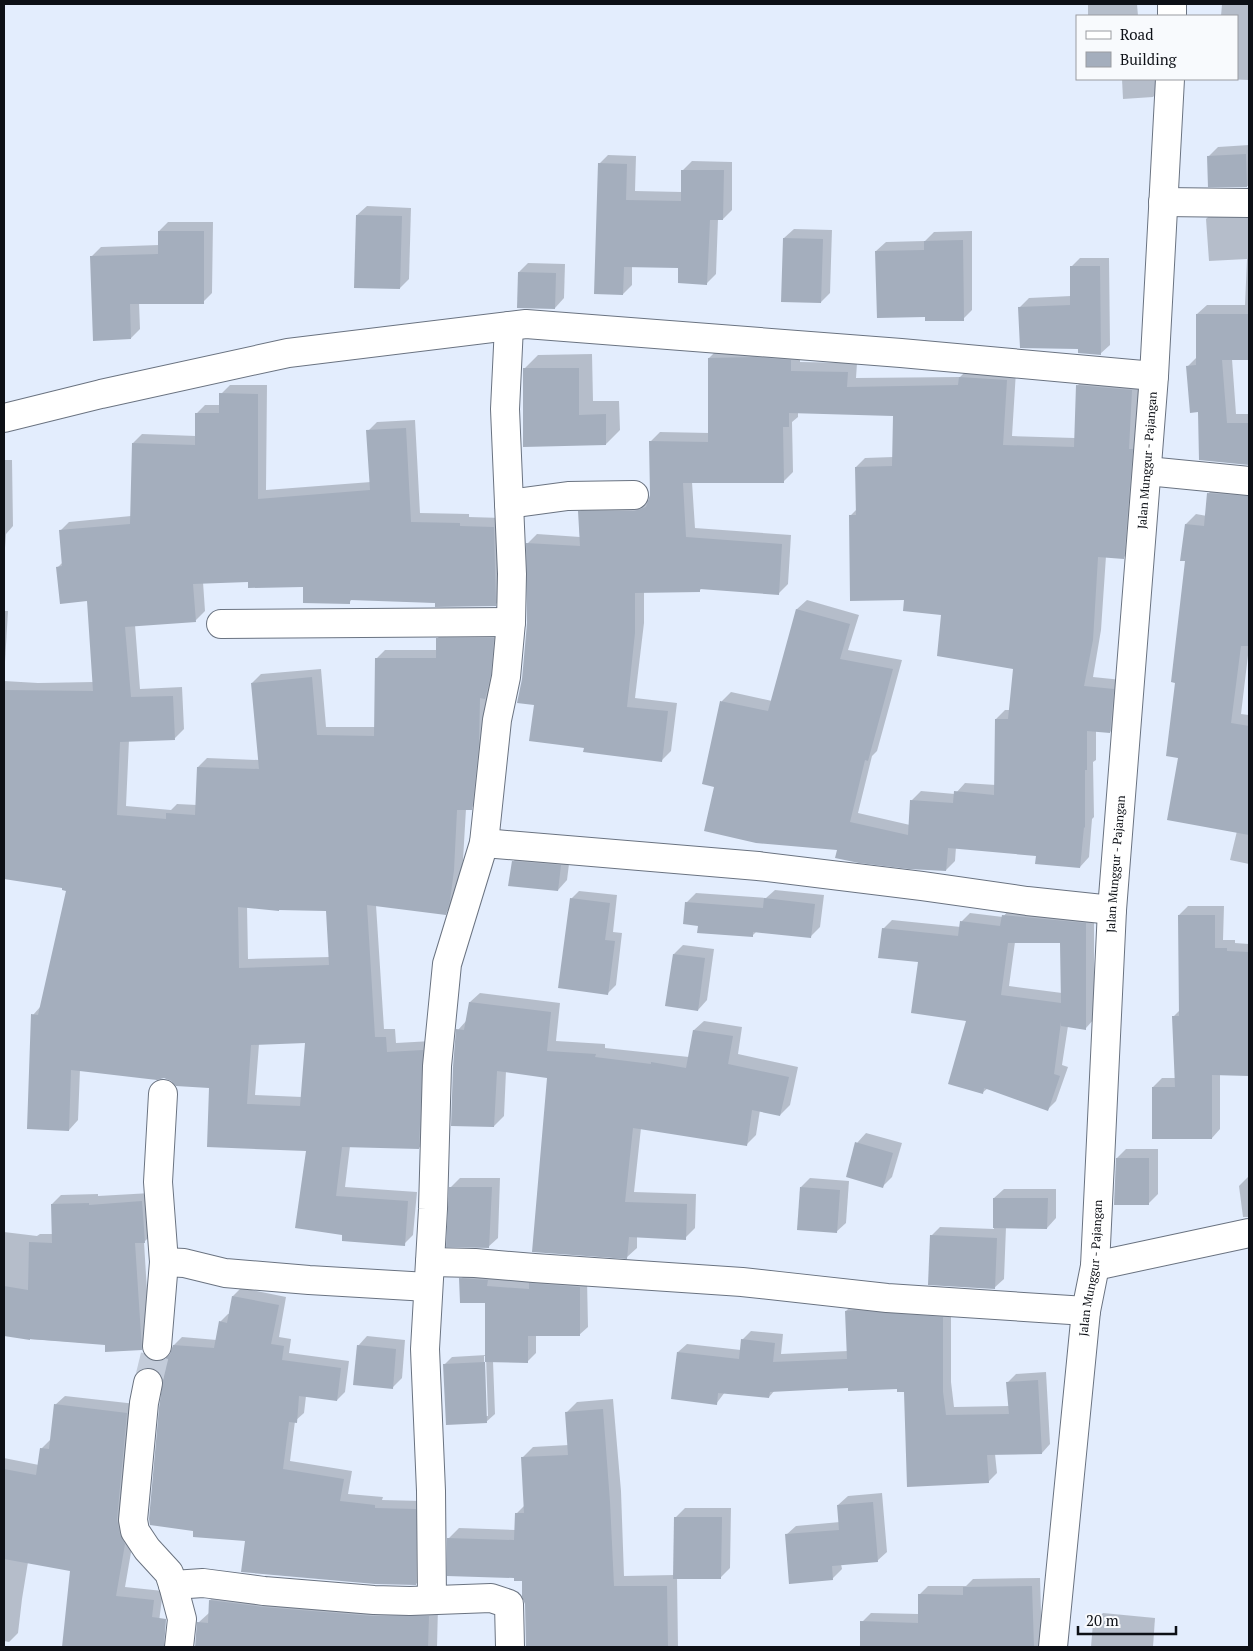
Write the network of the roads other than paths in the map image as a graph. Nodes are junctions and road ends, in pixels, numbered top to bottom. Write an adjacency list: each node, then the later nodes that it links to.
1 (1170, 80): 2 (street, Jalan Munggur - Pajangan)
2 (1163, 202): 3 (street); 5 (street, Jalan Munggur - Pajangan)
3 (1249, 203)
4 (509, 326): 5 (street); 6 (street); 10 (street)
5 (1154, 376): 7 (street, Jalan Munggur - Pajangan)
6 (4, 418)
7 (1147, 471): 8 (street); 14 (street, Jalan Munggur - Pajangan)
8 (1249, 481)
9 (634, 495): 10 (street)
10 (509, 504): 11 (street)
11 (511, 622): 12 (street); 13 (street)
12 (220, 624)
13 (484, 843): 14 (street); 19 (street)
14 (1112, 910): 18 (street, Jalan Munggur - Pajangan)
15 (163, 1094): 17 (street)
16 (1249, 1233): 18 (street)
17 (164, 1262): 19 (street); 21 (street)
18 (1095, 1266): 20 (street, Jalan Munggur - Pajangan)
19 (429, 1274): 20 (street); 24 (street)
20 (1086, 1311): 27 (street, Jalan Munggur - Pajangan)
21 (156, 1346)
22 (148, 1383): 23 (street)
23 (174, 1585): 24 (street); 25 (street)
24 (432, 1600): 26 (street)
25 (179, 1647)
26 (510, 1647)
27 (1053, 1647)

